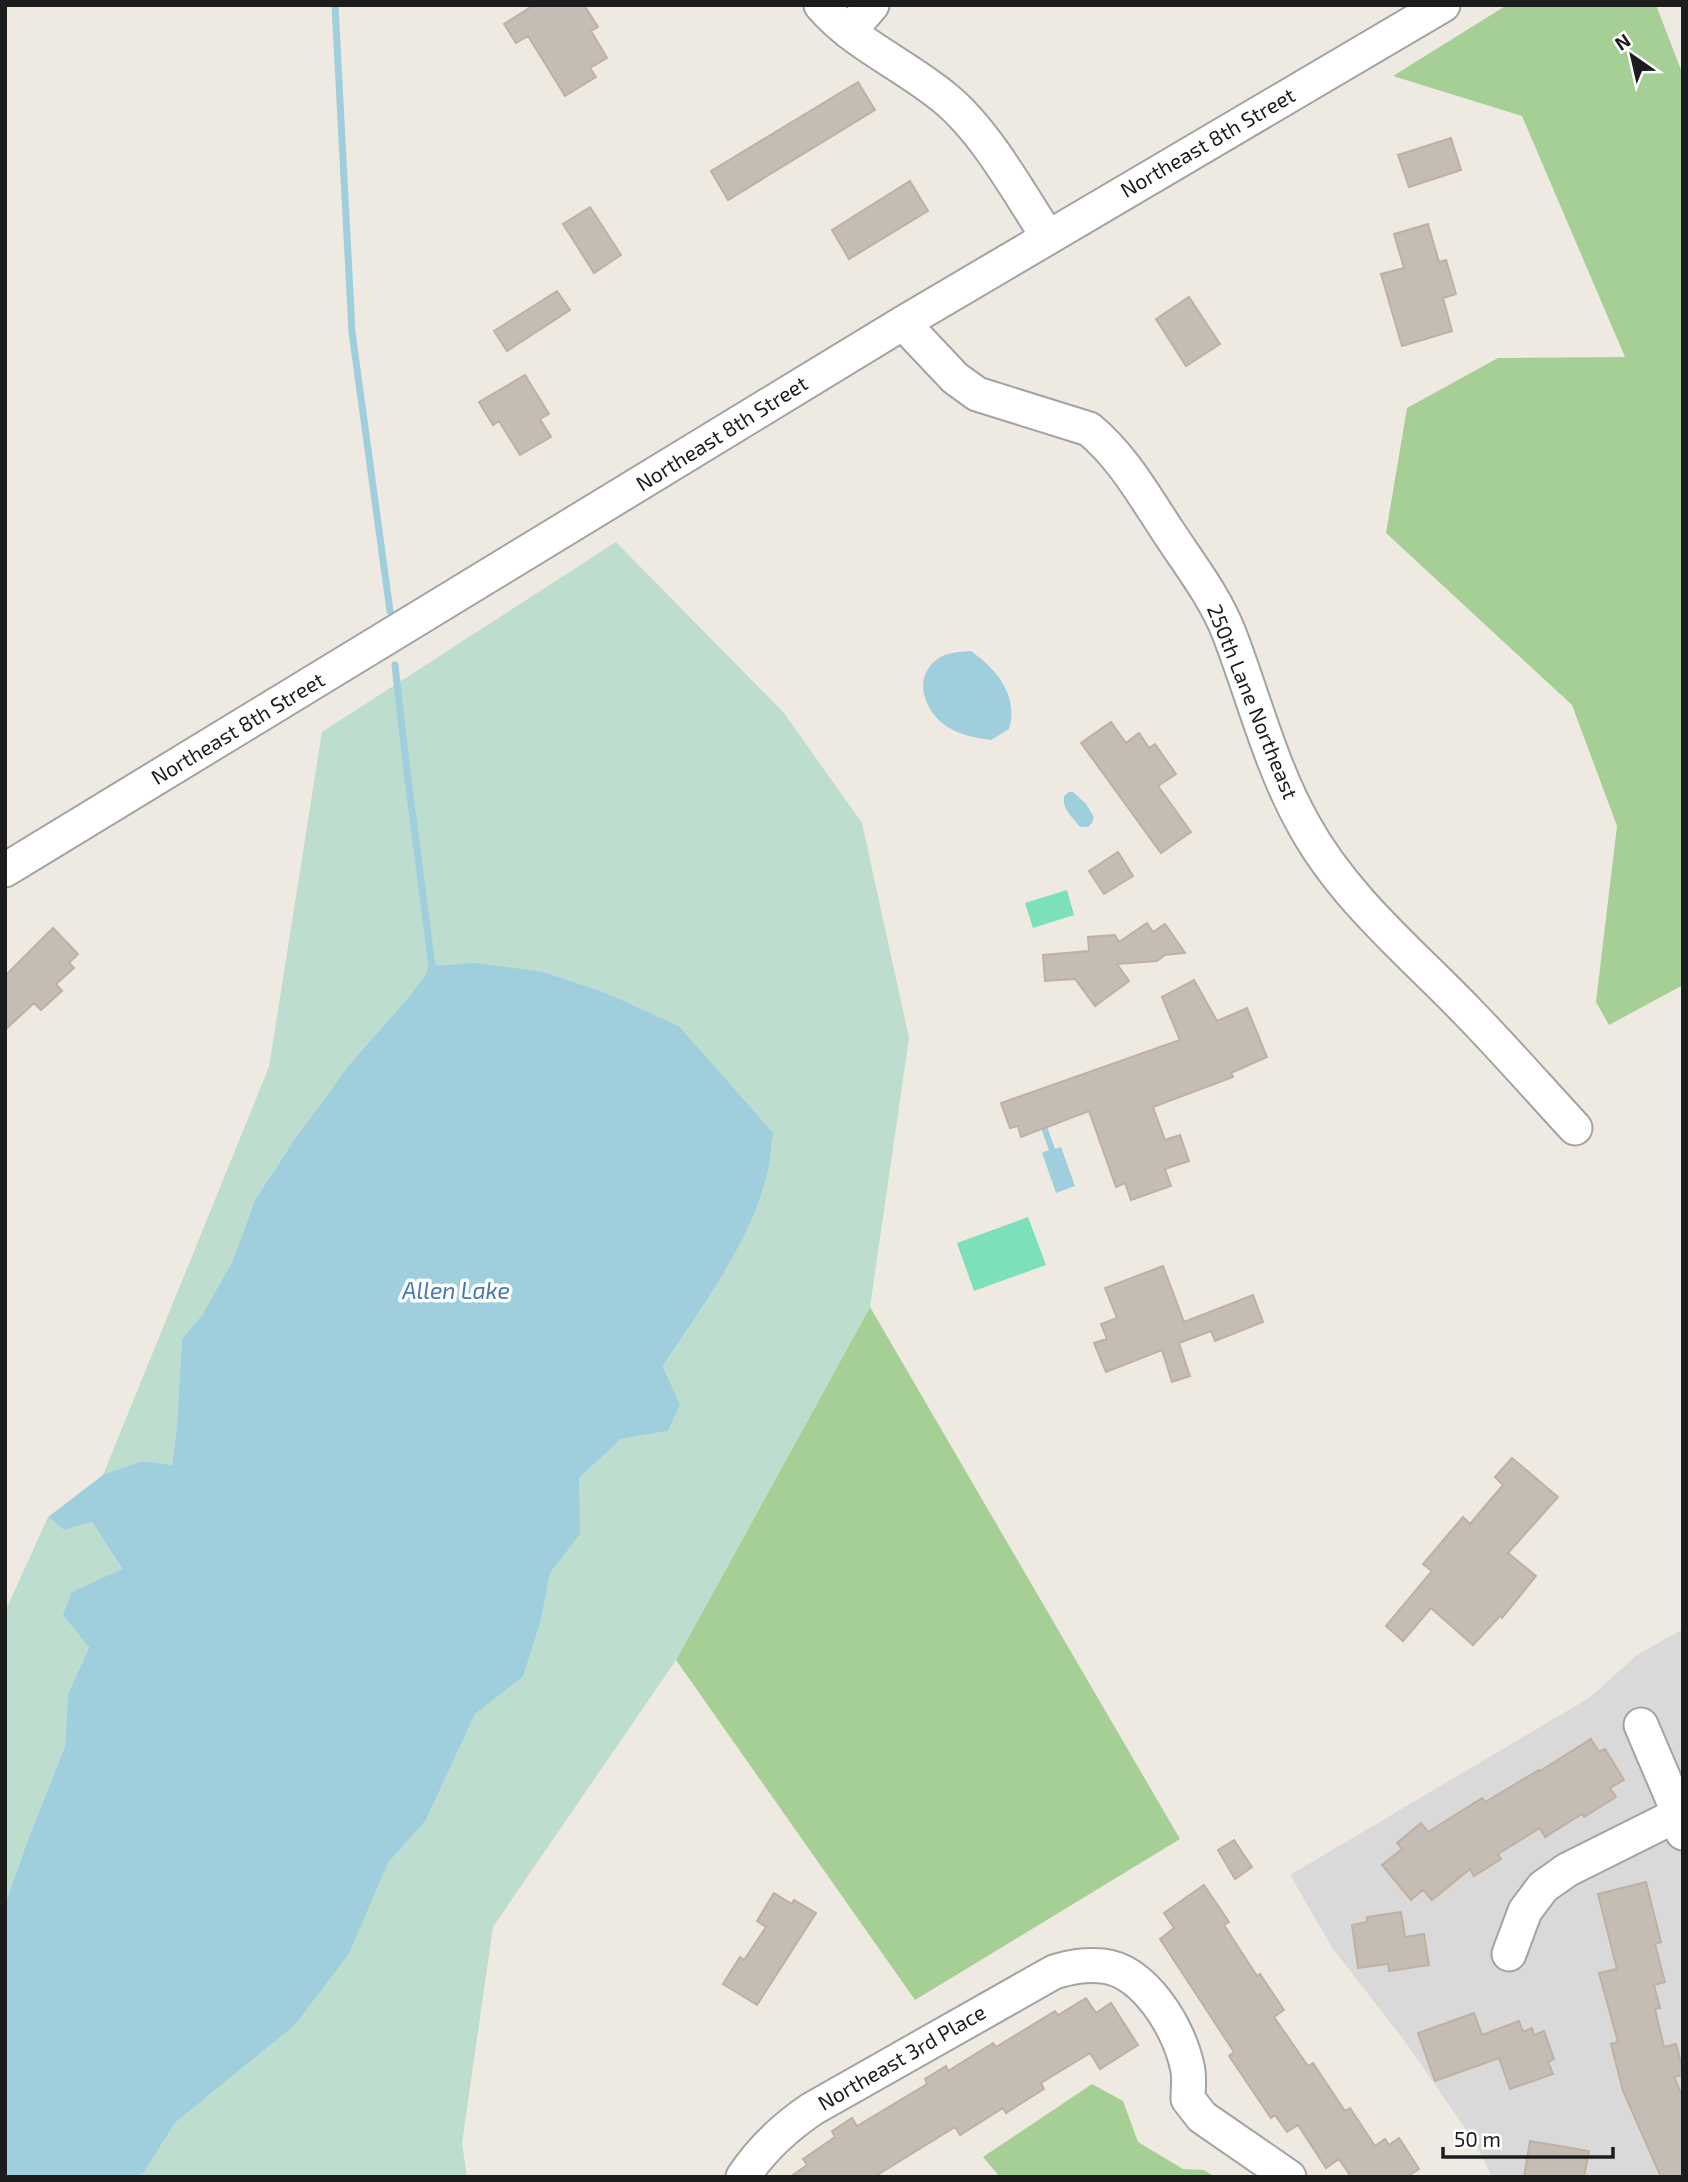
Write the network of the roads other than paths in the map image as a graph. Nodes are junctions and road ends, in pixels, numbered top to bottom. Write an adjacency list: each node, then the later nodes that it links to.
1 (821, 5): 4 (street)
2 (872, 5): 4 (street)
3 (1443, 5): 5 (street, Northeast 8th Street)
4 (849, 32): 5 (street)
5 (1048, 237): 6 (street, Northeast 8th Street)
6 (903, 323): 7 (street, Northeast 8th Street); 8 (street, 250th Lane Northeast)
7 (5, 870)
8 (1575, 1128)
9 (1641, 1725): 10 (street)
10 (1681, 1820): 11 (street)
11 (1509, 1954)
12 (743, 2177): 13 (street, Northeast 3rd Place)
13 (1289, 2177)

